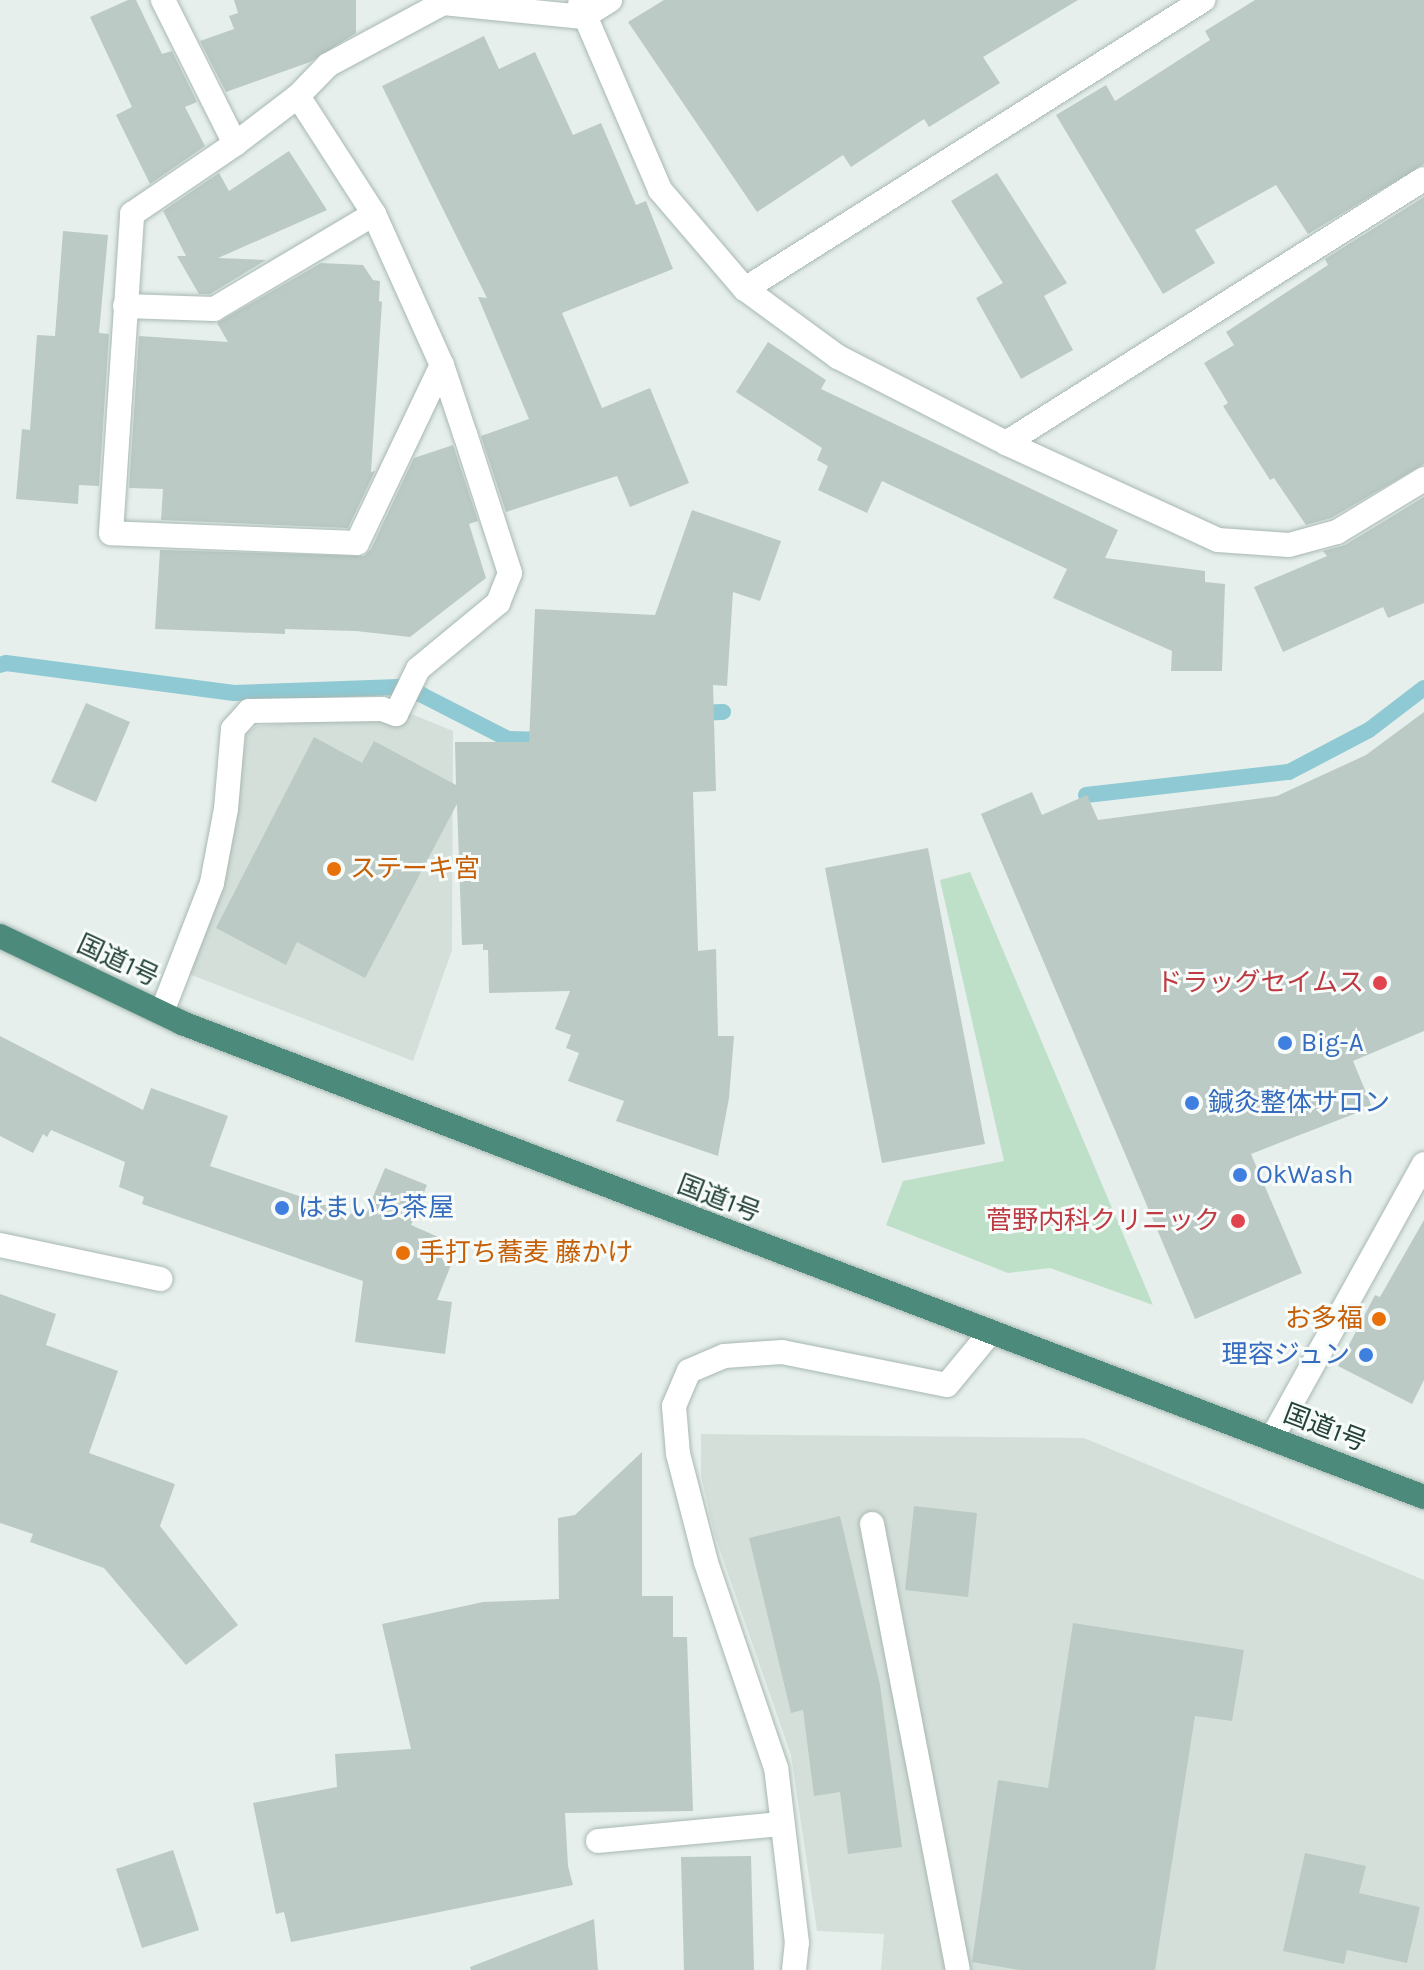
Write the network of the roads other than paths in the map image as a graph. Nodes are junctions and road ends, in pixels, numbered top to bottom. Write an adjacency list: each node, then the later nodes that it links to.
1 (163, 0): 6 (street)
2 (610, 0): 4 (street)
3 (1203, 0): 9 (street)
4 (581, 9): 5 (street); 9 (street)
5 (298, 96): 6 (street); 8 (street)
6 (235, 144): 10 (street)
7 (1424, 179): 12 (street)
8 (374, 214): 10 (street); 11 (street)
9 (745, 289): 12 (street)
10 (125, 306): 11 (street)
11 (442, 365): 15 (street)
12 (1006, 443): 13 (street)
13 (1424, 479)
14 (0, 936): 15 (highway, 国道1号)
15 (162, 1012): 19 (highway, 国道1号)
16 (1424, 1164): 20 (street)
17 (0, 1245): 18 (street)
18 (160, 1279)
19 (990, 1333): 20 (highway, 国道1号); 23 (street)
20 (1272, 1438): 21 (highway, 国道1号)
21 (1424, 1497)
22 (872, 1524): 26 (street)
23 (782, 1824): 24 (street); 25 (street)
24 (598, 1841)
25 (794, 1970)
26 (958, 1970)

